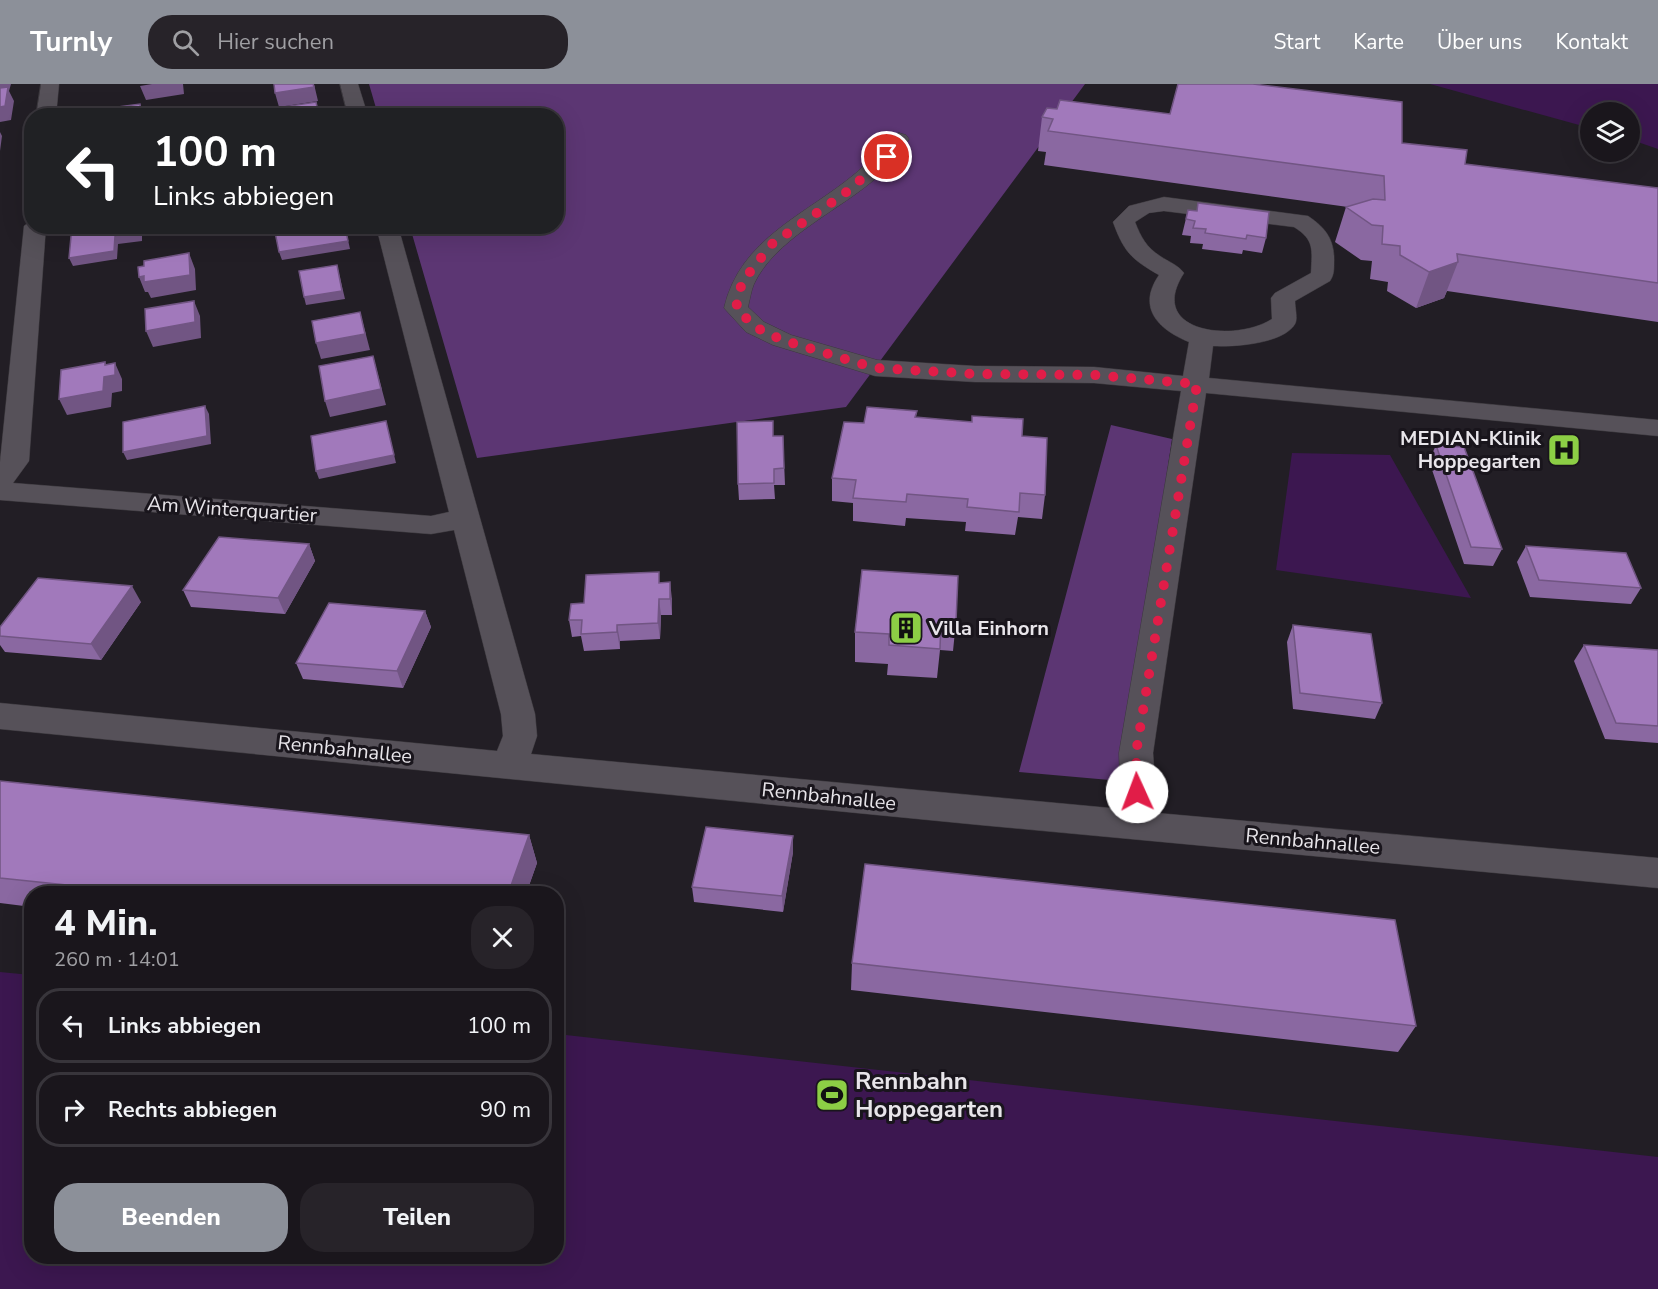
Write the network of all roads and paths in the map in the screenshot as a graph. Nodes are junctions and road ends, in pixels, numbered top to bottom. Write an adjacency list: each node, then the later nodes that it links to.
1 (50, 84): 3 (street)
2 (349, 84): 4 (street)
3 (47, 108)
4 (356, 108)
5 (899, 138): 9 (street)
6 (34, 234): 11 (street)
7 (389, 234): 13 (street)
8 (1202, 338): 8 (street); 9 (street)
9 (1197, 384): 10 (street); 16 (street)
10 (1658, 428)
11 (0, 481)
12 (0, 491): 13 (street, Am Winterquartier)
13 (464, 519): 15 (street)
14 (0, 716): 15 (street, Rennbahnallee)
15 (509, 766): 16 (street, Rennbahnallee)
16 (1140, 826): 17 (street, Rennbahnallee)
17 (1658, 873)

